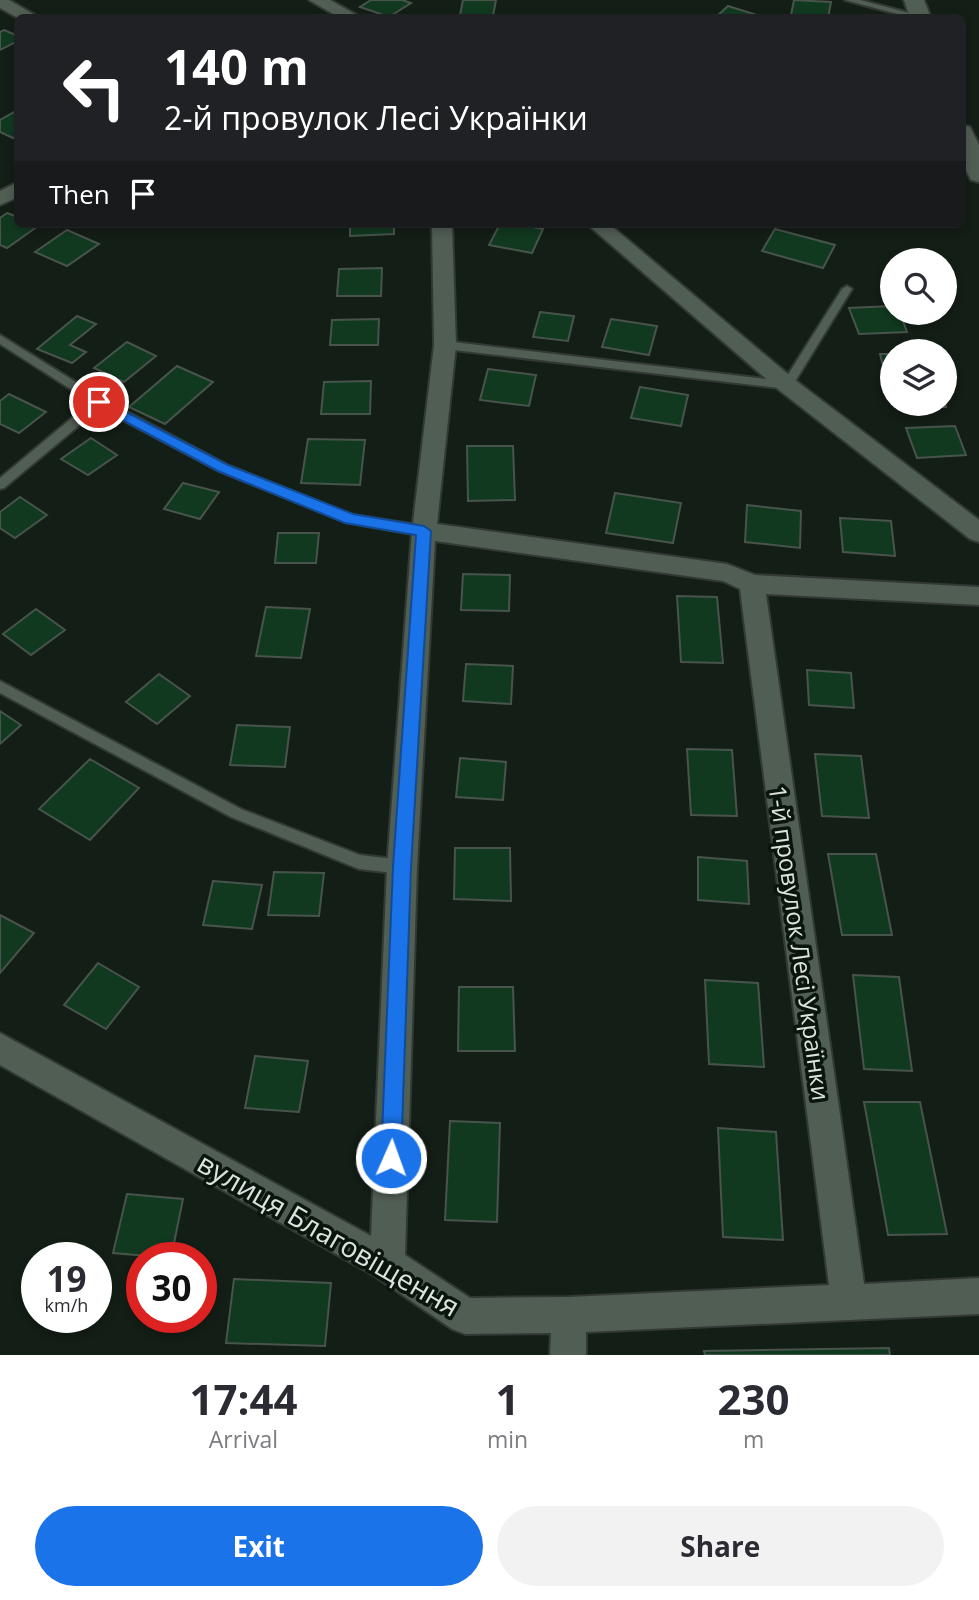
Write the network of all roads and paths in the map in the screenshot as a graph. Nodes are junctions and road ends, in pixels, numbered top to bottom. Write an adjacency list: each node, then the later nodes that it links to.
1 (849, 0): 6 (lane)
2 (0, 2): 4 (street)
3 (321, 4): 5 (street)
4 (24, 14)
5 (345, 14)
6 (908, 14)
7 (966, 145): 8 (street)
8 (979, 175)
9 (442, 228): 13 (street)
10 (602, 228): 14 (street)
11 (847, 289): 14 (lane)
12 (0, 339): 15 (lane)
13 (445, 345): 14 (lane); 17 (street)
14 (787, 385): 18 (street)
15 (99, 402): 16 (lane); 17 (lane)
16 (0, 485)
17 (424, 531): 19 (street); 22 (street)
18 (979, 533)
19 (752, 584): 20 (street); 26 (street, 1-й провулок Лесі Українки)
20 (979, 596)
21 (0, 686): 22 (lane)
22 (402, 867): 24 (street)
23 (0, 1048): 24 (street, вулиця Благовіщення)
24 (387, 1264): 27 (street, вулиця Благовіщення)
25 (979, 1296): 26 (street, вулиця Благовіщення)
26 (849, 1302): 27 (street, вулиця Благовіщення)
27 (569, 1315): 28 (street)
28 (568, 1355)

